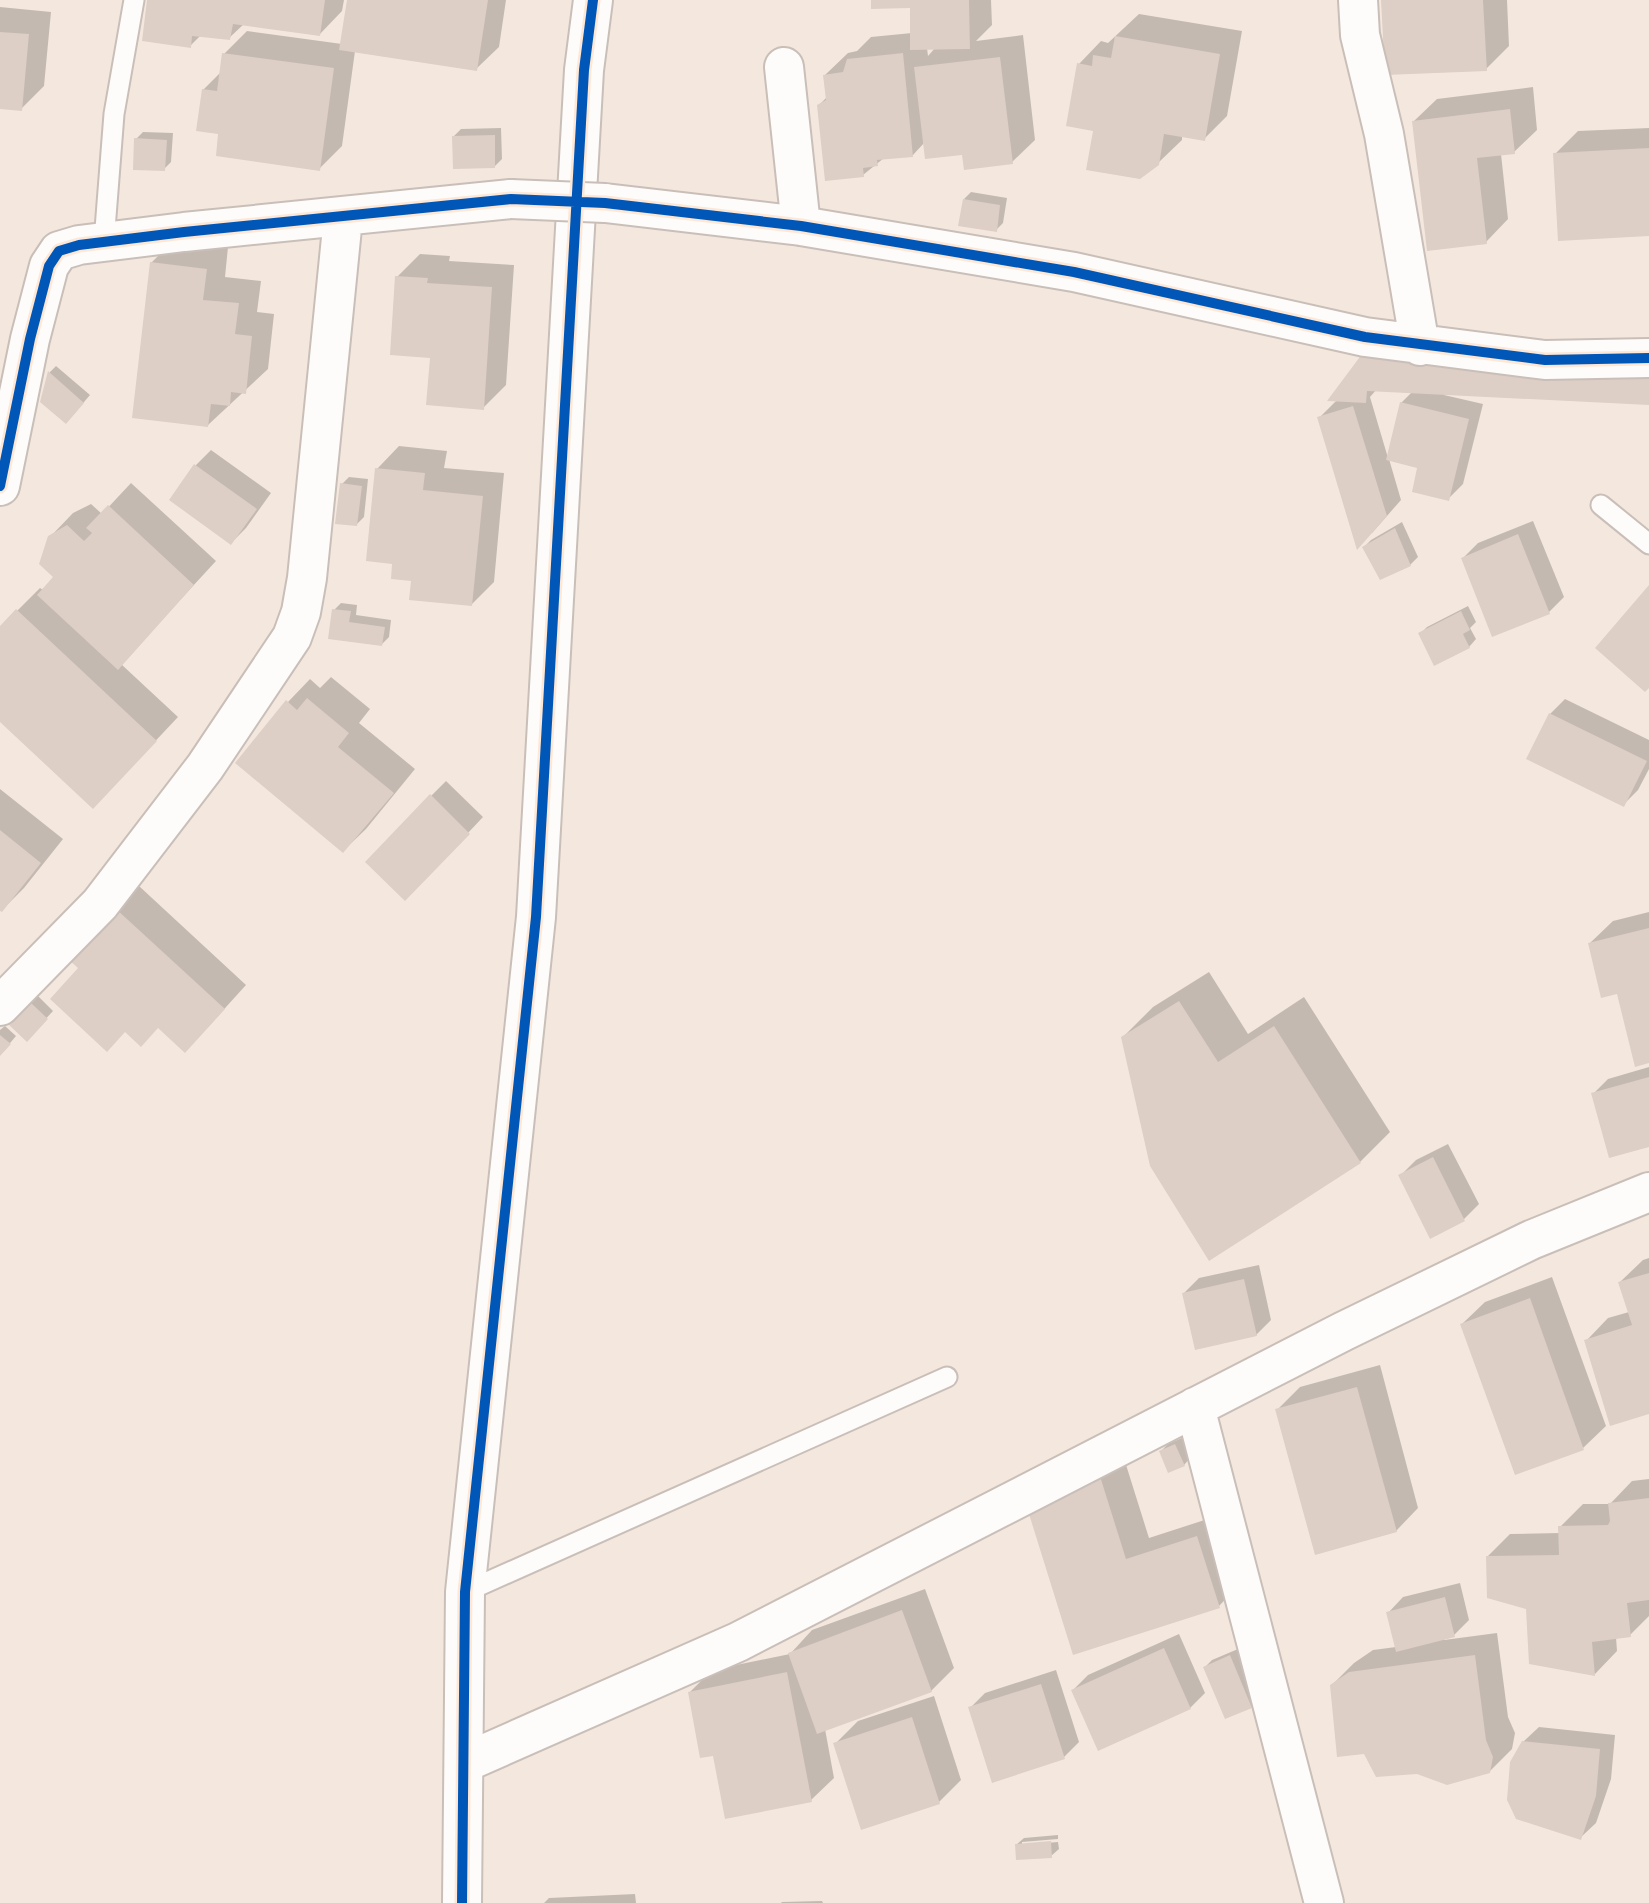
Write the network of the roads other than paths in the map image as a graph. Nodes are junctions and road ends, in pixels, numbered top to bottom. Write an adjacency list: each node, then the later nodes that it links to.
1 (134, 0): 7 (lane)
2 (593, 0): 17 (street)
3 (1358, 0): 8 (street)
4 (784, 67): 6 (street)
5 (342, 218): 6 (street, bridge); 7 (street); 13 (street)
6 (801, 226): 8 (street)
7 (104, 242): 10 (street)
8 (1420, 345): 9 (street)
9 (1649, 358)
10 (0, 486)
11 (1601, 505): 12 (lane)
12 (1649, 544)
13 (0, 1006)
14 (1649, 1192): 16 (street)
15 (947, 1377): 17 (lane)
16 (1195, 1407): 18 (street); 20 (street)
17 (465, 1592): 18 (street)
18 (464, 1763): 19 (street)
19 (462, 1903)
20 (1324, 1903)

